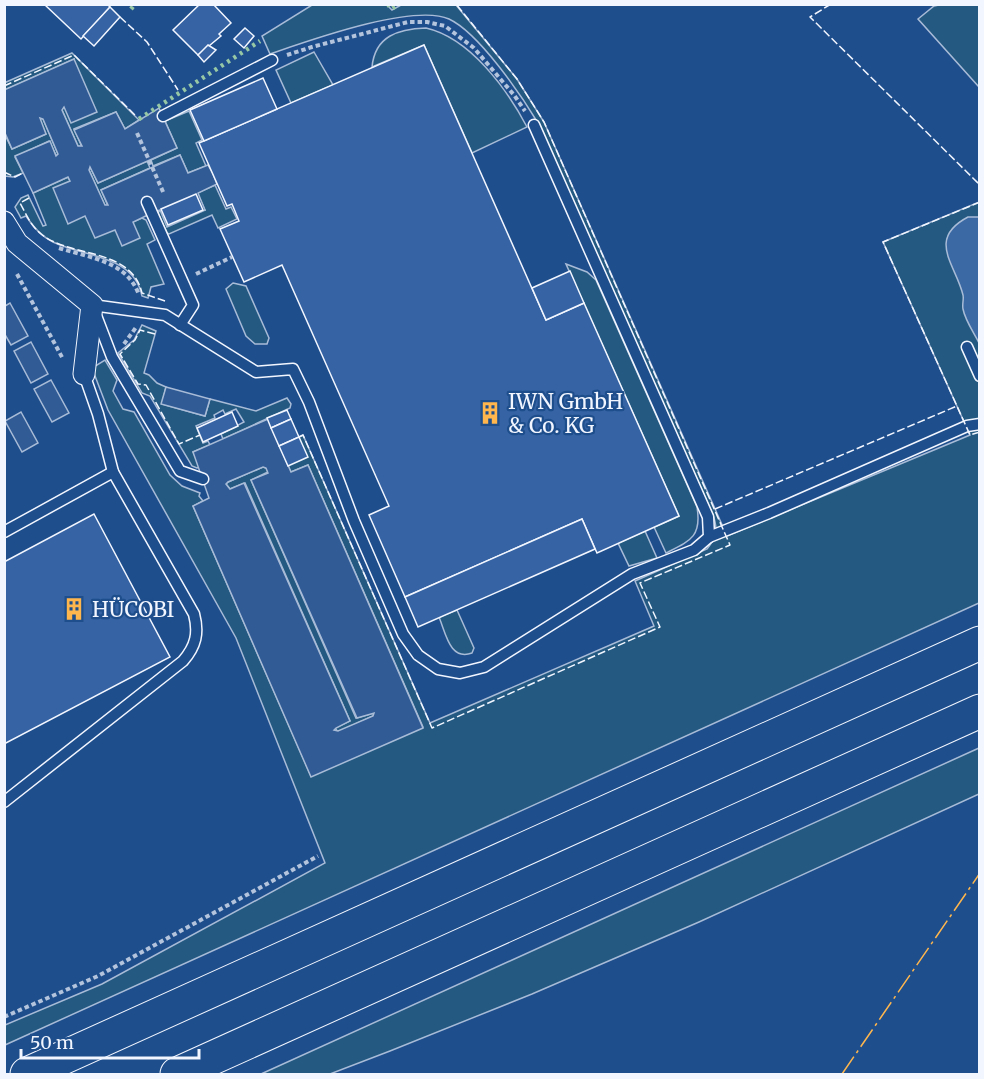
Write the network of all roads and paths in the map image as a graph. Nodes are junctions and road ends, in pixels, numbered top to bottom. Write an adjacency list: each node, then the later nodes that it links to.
1 (272, 60): 2 (lane); 3 (path)
2 (163, 116)
3 (534, 125): 20 (lane)
4 (137, 132): 5 (path)
5 (164, 195)
6 (147, 202): 10 (lane)
7 (4, 222): 8 (street)
8 (10, 246): 11 (street)
9 (232, 257): 10 (path)
10 (182, 280): 12 (lane)
11 (92, 305): 12 (lane); 14 (street); 18 (lane)
12 (180, 325): 20 (lane)
13 (967, 347): 15 (lane)
14 (84, 374): 17 (lane)
15 (980, 376)
16 (980, 424): 20 (lane)
17 (113, 472): 19 (lane); 23 (lane)
18 (203, 479)
19 (4, 532)
20 (710, 537)
21 (980, 643): 26 (highway)
22 (980, 711): 27 (highway)
23 (4, 802)
24 (318, 856): 25 (path)
25 (4, 1017)
26 (27, 1074)
27 (177, 1074)

